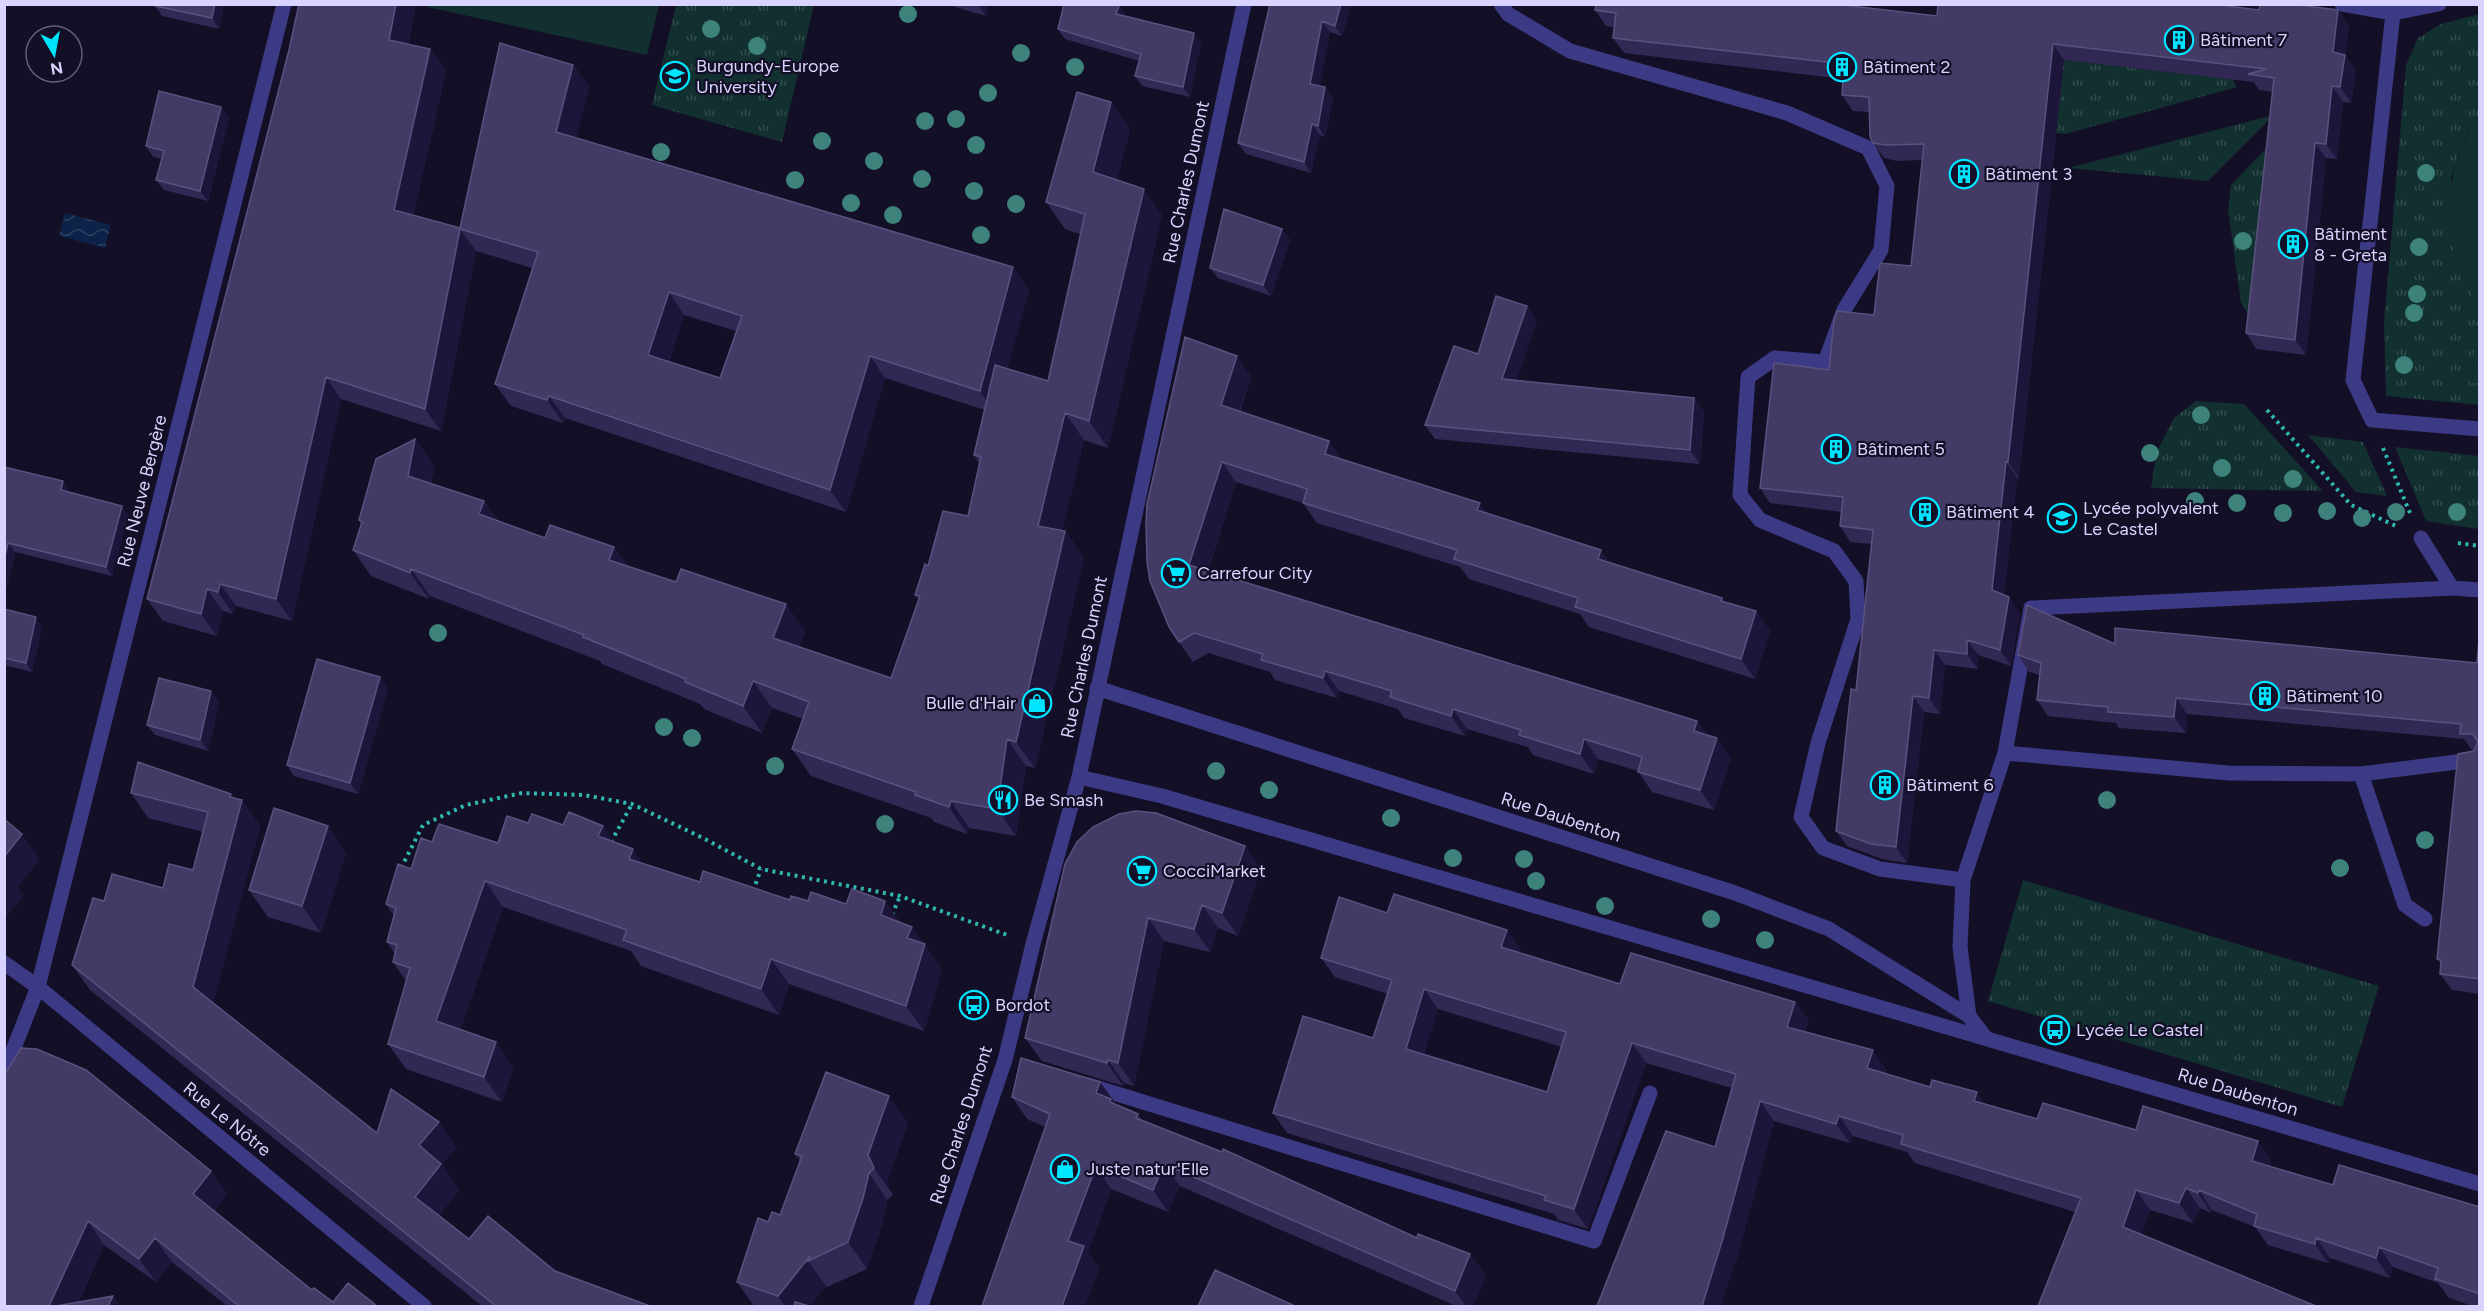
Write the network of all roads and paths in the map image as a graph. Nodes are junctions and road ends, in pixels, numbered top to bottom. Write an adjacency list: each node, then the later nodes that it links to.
1 (284, 4): 30 (street, Rue Neuve Bergère)
2 (1244, 4): 14 (street, Rue Charles Dumont)
3 (1501, 4): 23 (street)
4 (2342, 4): 6 (street)
5 (2439, 4): 6 (street)
6 (2393, 13): 8 (street)
7 (2267, 410): 10 (path)
8 (2372, 420): 9 (street); 10 (path)
9 (2480, 429)
10 (2421, 538): 11 (path); 12 (street)
11 (2480, 546)
12 (2452, 588): 13 (street); 15 (street)
13 (2480, 590)
14 (1097, 688): 18 (street, Rue Charles Dumont); 31 (street, Rue Daubenton)
15 (2005, 753): 17 (street); 23 (street)
16 (2480, 759): 17 (street)
17 (2361, 774): 26 (street)
18 (1079, 777): 28 (street, Rue Charles Dumont); 32 (street, Rue Daubenton)
19 (632, 804): 20 (path); 21 (path); 22 (path)
20 (609, 846)
21 (400, 869)
22 (761, 869): 24 (path); 25 (path)
23 (1963, 879): 31 (street)
24 (900, 896): 27 (path); 28 (path)
25 (752, 897)
26 (2425, 919)
27 (890, 921)
28 (1033, 944): 33 (street, Rue Charles Dumont)
29 (4, 963): 30 (street, Rue Le Nôtre)
30 (38, 987): 35 (street, Rue Neuve Bergère); 39 (street, Rue Le Nôtre)
31 (1969, 1016): 32 (street, Rue Daubenton)
32 (1985, 1037): 38 (street, Rue Daubenton)
33 (1005, 1060): 34 (street); 40 (street, Rue Charles Dumont)
34 (1021, 1064)
35 (4, 1072)
36 (1078, 1082): 37 (street)
37 (1650, 1093)
38 (2480, 1184)
39 (424, 1306)
40 (921, 1306)

